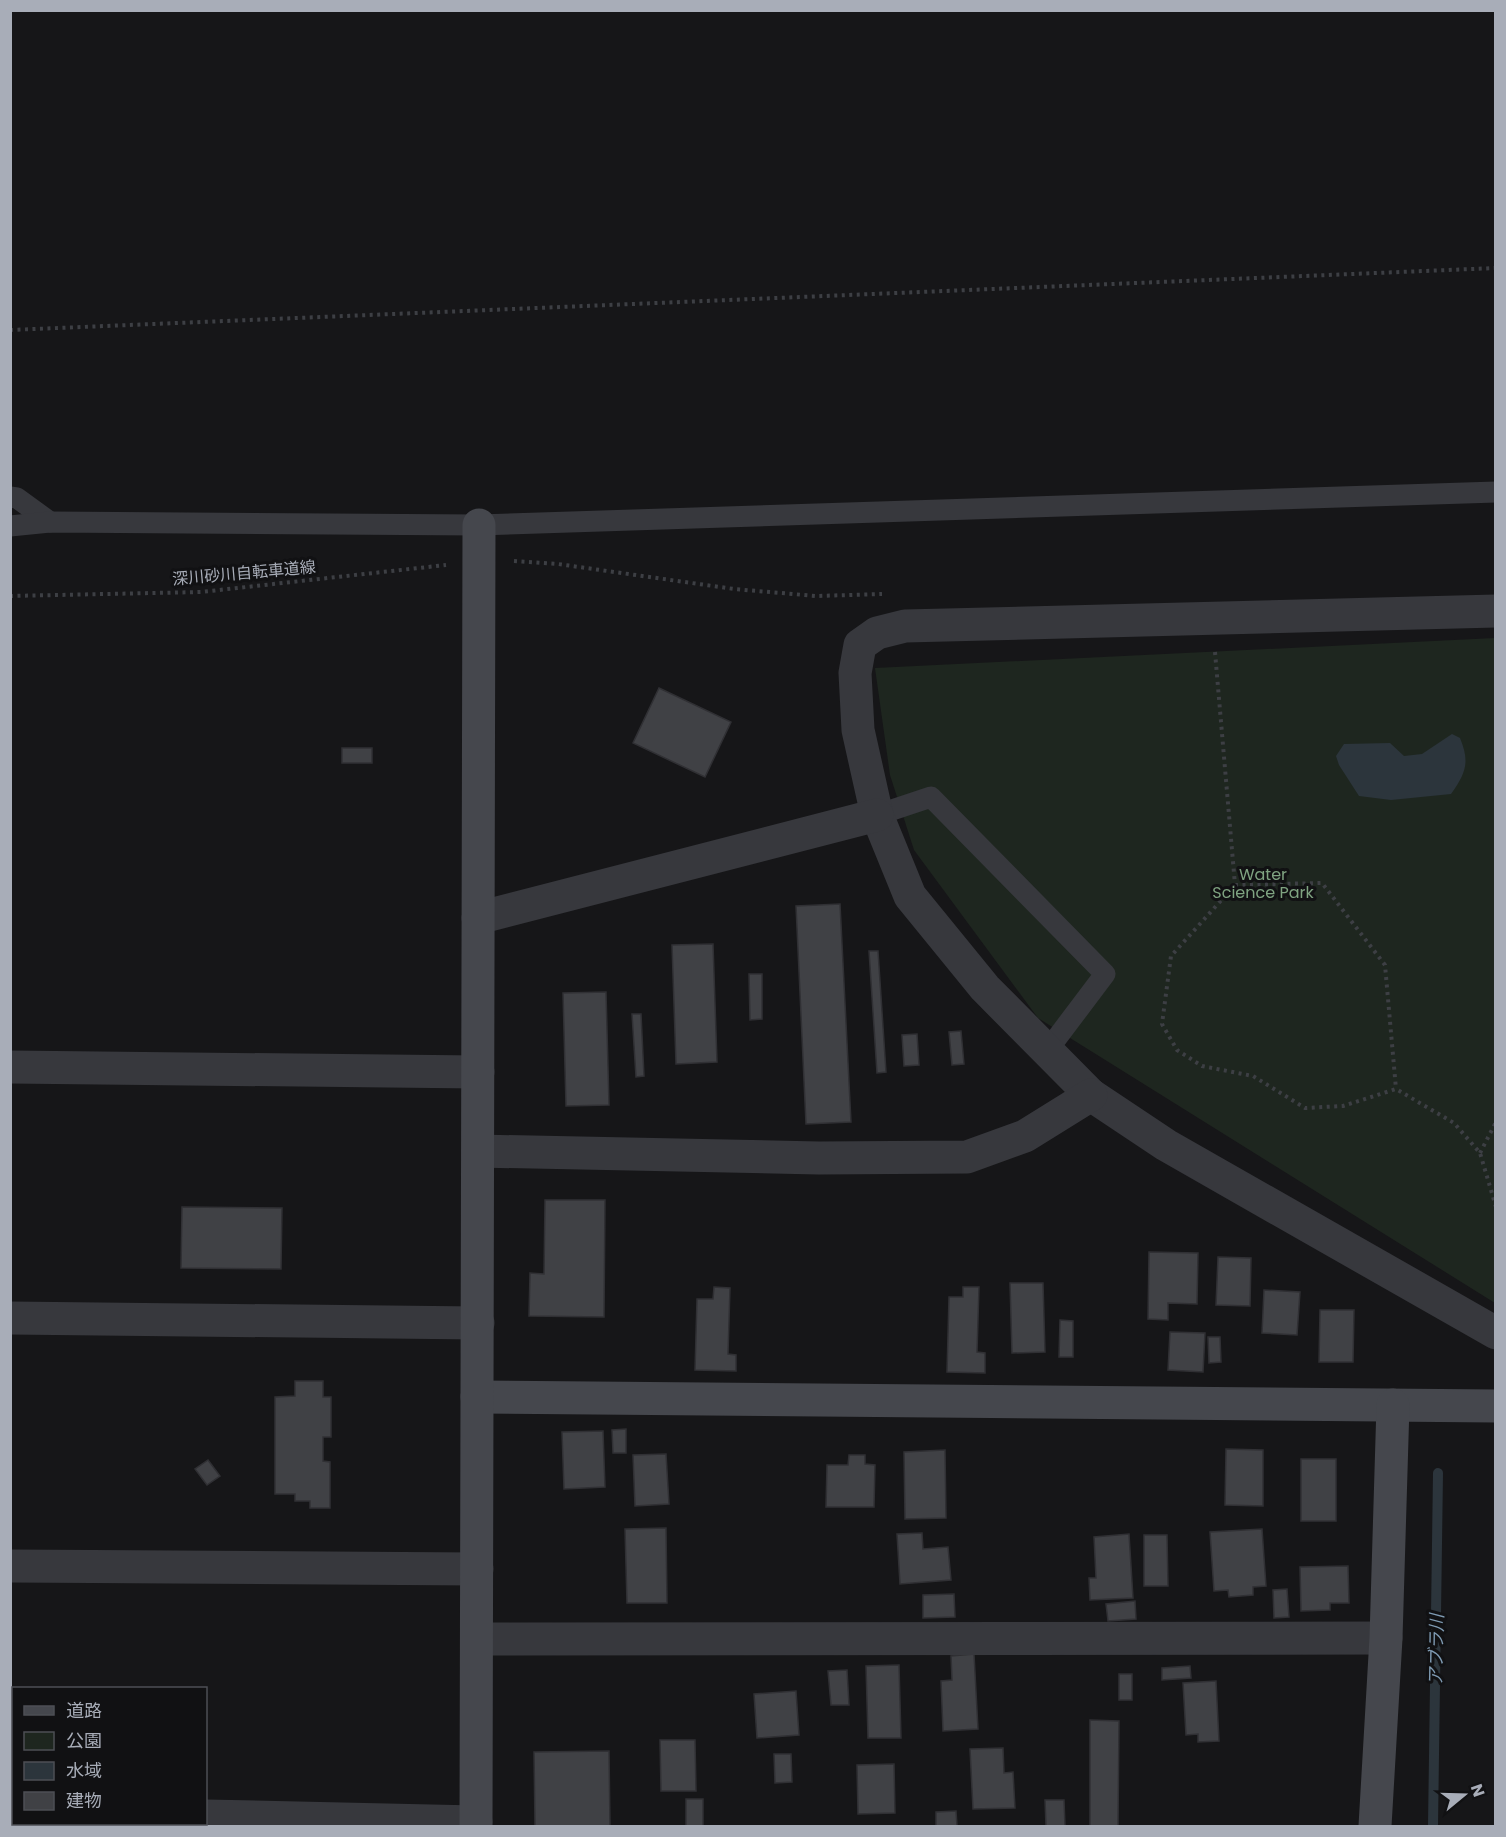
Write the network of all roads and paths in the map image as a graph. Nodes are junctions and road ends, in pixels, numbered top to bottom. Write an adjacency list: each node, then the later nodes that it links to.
1 (1496, 268): 2 (path)
2 (10, 330)
3 (1496, 492): 7 (lane)
4 (10, 497): 5 (lane)
5 (50, 522): 6 (lane); 7 (lane)
6 (10, 525)
7 (480, 525): 8 (street)
8 (479, 562): 9 (path, 深川砂川自転車道線); 10 (path, 深川砂川自転車道線); 15 (street)
9 (887, 593)
10 (10, 596)
11 (1496, 611): 12 (street)
12 (1212, 618): 13 (street); 14 (path)
13 (877, 815): 15 (street); 16 (street); 16 (lane)
14 (1235, 885): 19 (path); 19 (path)
15 (478, 918): 18 (street)
16 (1047, 1051): 20 (street)
17 (10, 1067): 18 (street)
18 (478, 1072): 22 (street)
19 (1396, 1089): 23 (path)
20 (1091, 1095): 22 (street); 27 (street)
21 (1496, 1122): 23 (path)
22 (478, 1151): 26 (street)
23 (1480, 1153): 24 (path)
24 (1496, 1207)
25 (10, 1318): 26 (street)
26 (478, 1323): 28 (street)
27 (1496, 1333)
28 (477, 1397): 29 (street); 32 (street)
29 (1393, 1405): 30 (street); 33 (street)
30 (1496, 1407)
31 (10, 1566): 32 (street)
32 (477, 1569): 34 (street)
33 (1386, 1638): 34 (street); 37 (street)
34 (477, 1640): 36 (street)
35 (207, 1816): 36 (street)
36 (476, 1824)
37 (1375, 1827)

